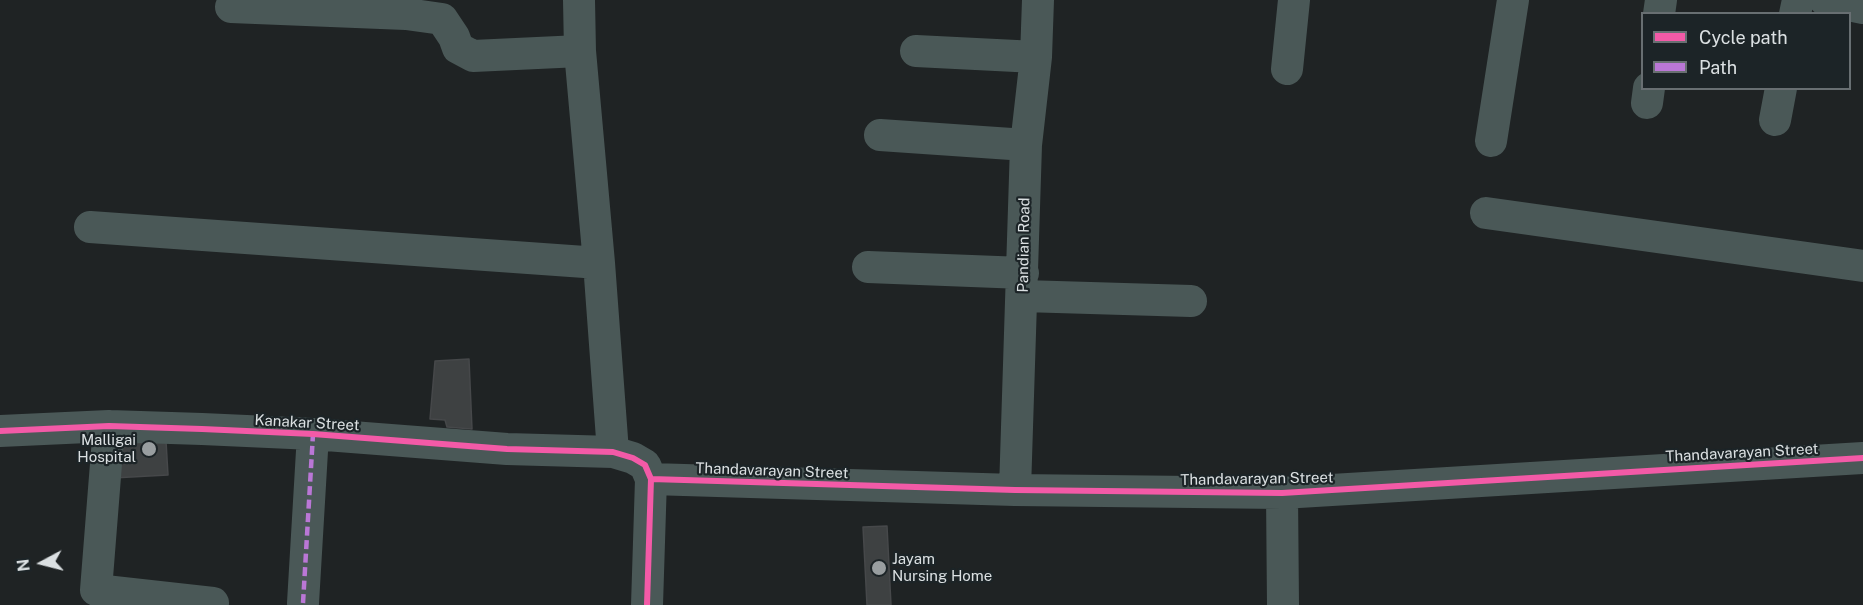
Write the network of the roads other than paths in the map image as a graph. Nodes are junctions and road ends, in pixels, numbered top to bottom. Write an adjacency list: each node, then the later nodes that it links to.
1 (579, 0): 8 (street)
2 (1038, 0): 10 (street, Pandian Road)
3 (1294, 0): 11 (street)
4 (1513, 0): 15 (street)
5 (1825, 0): 7 (street)
6 (231, 7): 8 (street)
7 (1863, 8)
8 (580, 51): 19 (street)
9 (916, 51): 10 (street)
10 (1036, 57): 16 (street, Pandian Road)
11 (1287, 69)
12 (1781, 90): 13 (street)
13 (1775, 120)
14 (880, 135): 16 (street)
15 (1491, 141)
16 (1026, 144): 22 (street, Pandian Road)
17 (1486, 213): 20 (street)
18 (90, 227): 19 (street)
19 (599, 263): 27 (street)
20 (1863, 266)
21 (868, 267): 22 (street)
22 (1023, 285): 23 (street); 30 (street, Pandian Road)
23 (1191, 301)
24 (109, 426): 25 (street, Kanakar Street); 26 (street, Kanakar Street); 32 (street)
25 (0, 431)
26 (313, 434): 27 (street, Kanakar Street); 33 (street)
27 (613, 452): 29 (street, Kanakar Street)
28 (1863, 458): 31 (street, Thandavarayan Street)
29 (651, 479): 30 (street, Thandavarayan Street); 34 (street)
30 (1015, 490): 31 (street, Thandavarayan Street)
31 (1282, 493): 35 (street)
32 (213, 603)
33 (303, 603)
34 (647, 605)
35 (1283, 605)

